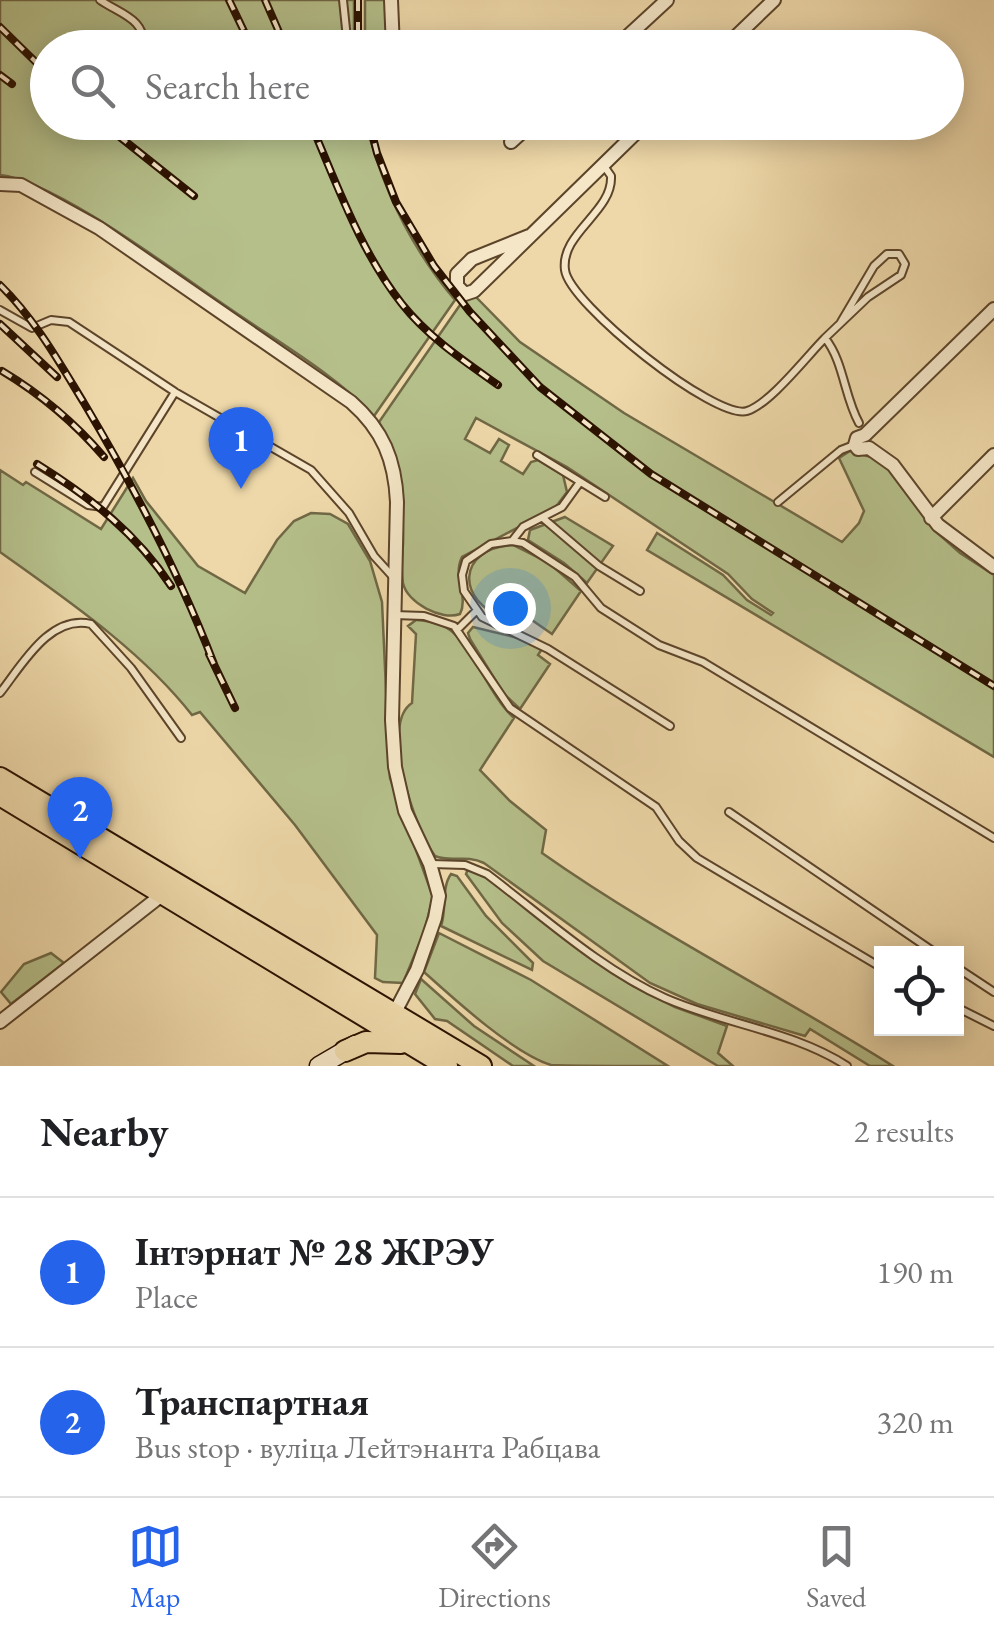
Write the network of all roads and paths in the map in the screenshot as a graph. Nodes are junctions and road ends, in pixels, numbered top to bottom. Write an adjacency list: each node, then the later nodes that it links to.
1 (100, 0): 6 (lane)
2 (343, 0): 7 (lane)
3 (391, 0): 8 (street)
4 (666, 0): 9 (street)
5 (774, 0): 10 (street)
6 (142, 30)
7 (346, 30)
8 (392, 30)
9 (634, 30)
10 (743, 30)
11 (629, 140): 12 (street)
12 (603, 165): 14 (street); 18 (lane)
13 (0, 184): 31 (street)
14 (530, 236): 14 (street)
15 (0, 310): 19 (lane)
16 (994, 310): 20 (street)
17 (841, 322): 17 (lane); 18 (lane)
18 (825, 338): 20 (lane)
19 (175, 392): 23 (lane); 31 (lane)
20 (862, 438): 26 (lane); 27 (street)
21 (537, 454): 24 (lane)
22 (994, 455): 27 (street)
23 (35, 472)
24 (580, 482): 25 (lane); 28 (lane)
25 (605, 497)
26 (778, 502)
27 (931, 518): 30 (street)
28 (544, 519): 29 (lane); 32 (lane)
29 (512, 541): 33 (lane); 42 (lane)
30 (994, 568)
31 (394, 578): 34 (street)
32 (640, 592)
33 (476, 611): 35 (lane); 37 (lane)
34 (393, 615): 35 (lane); 43 (street)
35 (458, 630): 46 (lane)
36 (0, 693): 38 (lane)
37 (670, 726)
38 (181, 738)
39 (0, 778): 51 (highway)
40 (0, 795): 44 (highway)
41 (730, 812): 45 (lane)
42 (994, 838)
43 (430, 864): 51 (street); 59 (lane)
44 (163, 894): 49 (highway); 52 (street)
45 (926, 946)
46 (874, 963)
47 (964, 971): 48 (lane)
48 (994, 992)
49 (341, 1003): 51 (highway); 55 (highway)
50 (964, 1011): 53 (lane)
51 (388, 1021): 54 (highway); 55 (main road); 58 (highway)
52 (0, 1022)
53 (994, 1026)
54 (410, 1045): 55 (highway); 57 (highway)
55 (345, 1051): 56 (main road)
56 (319, 1066)
57 (446, 1066)
58 (481, 1066)
59 (847, 1066)

